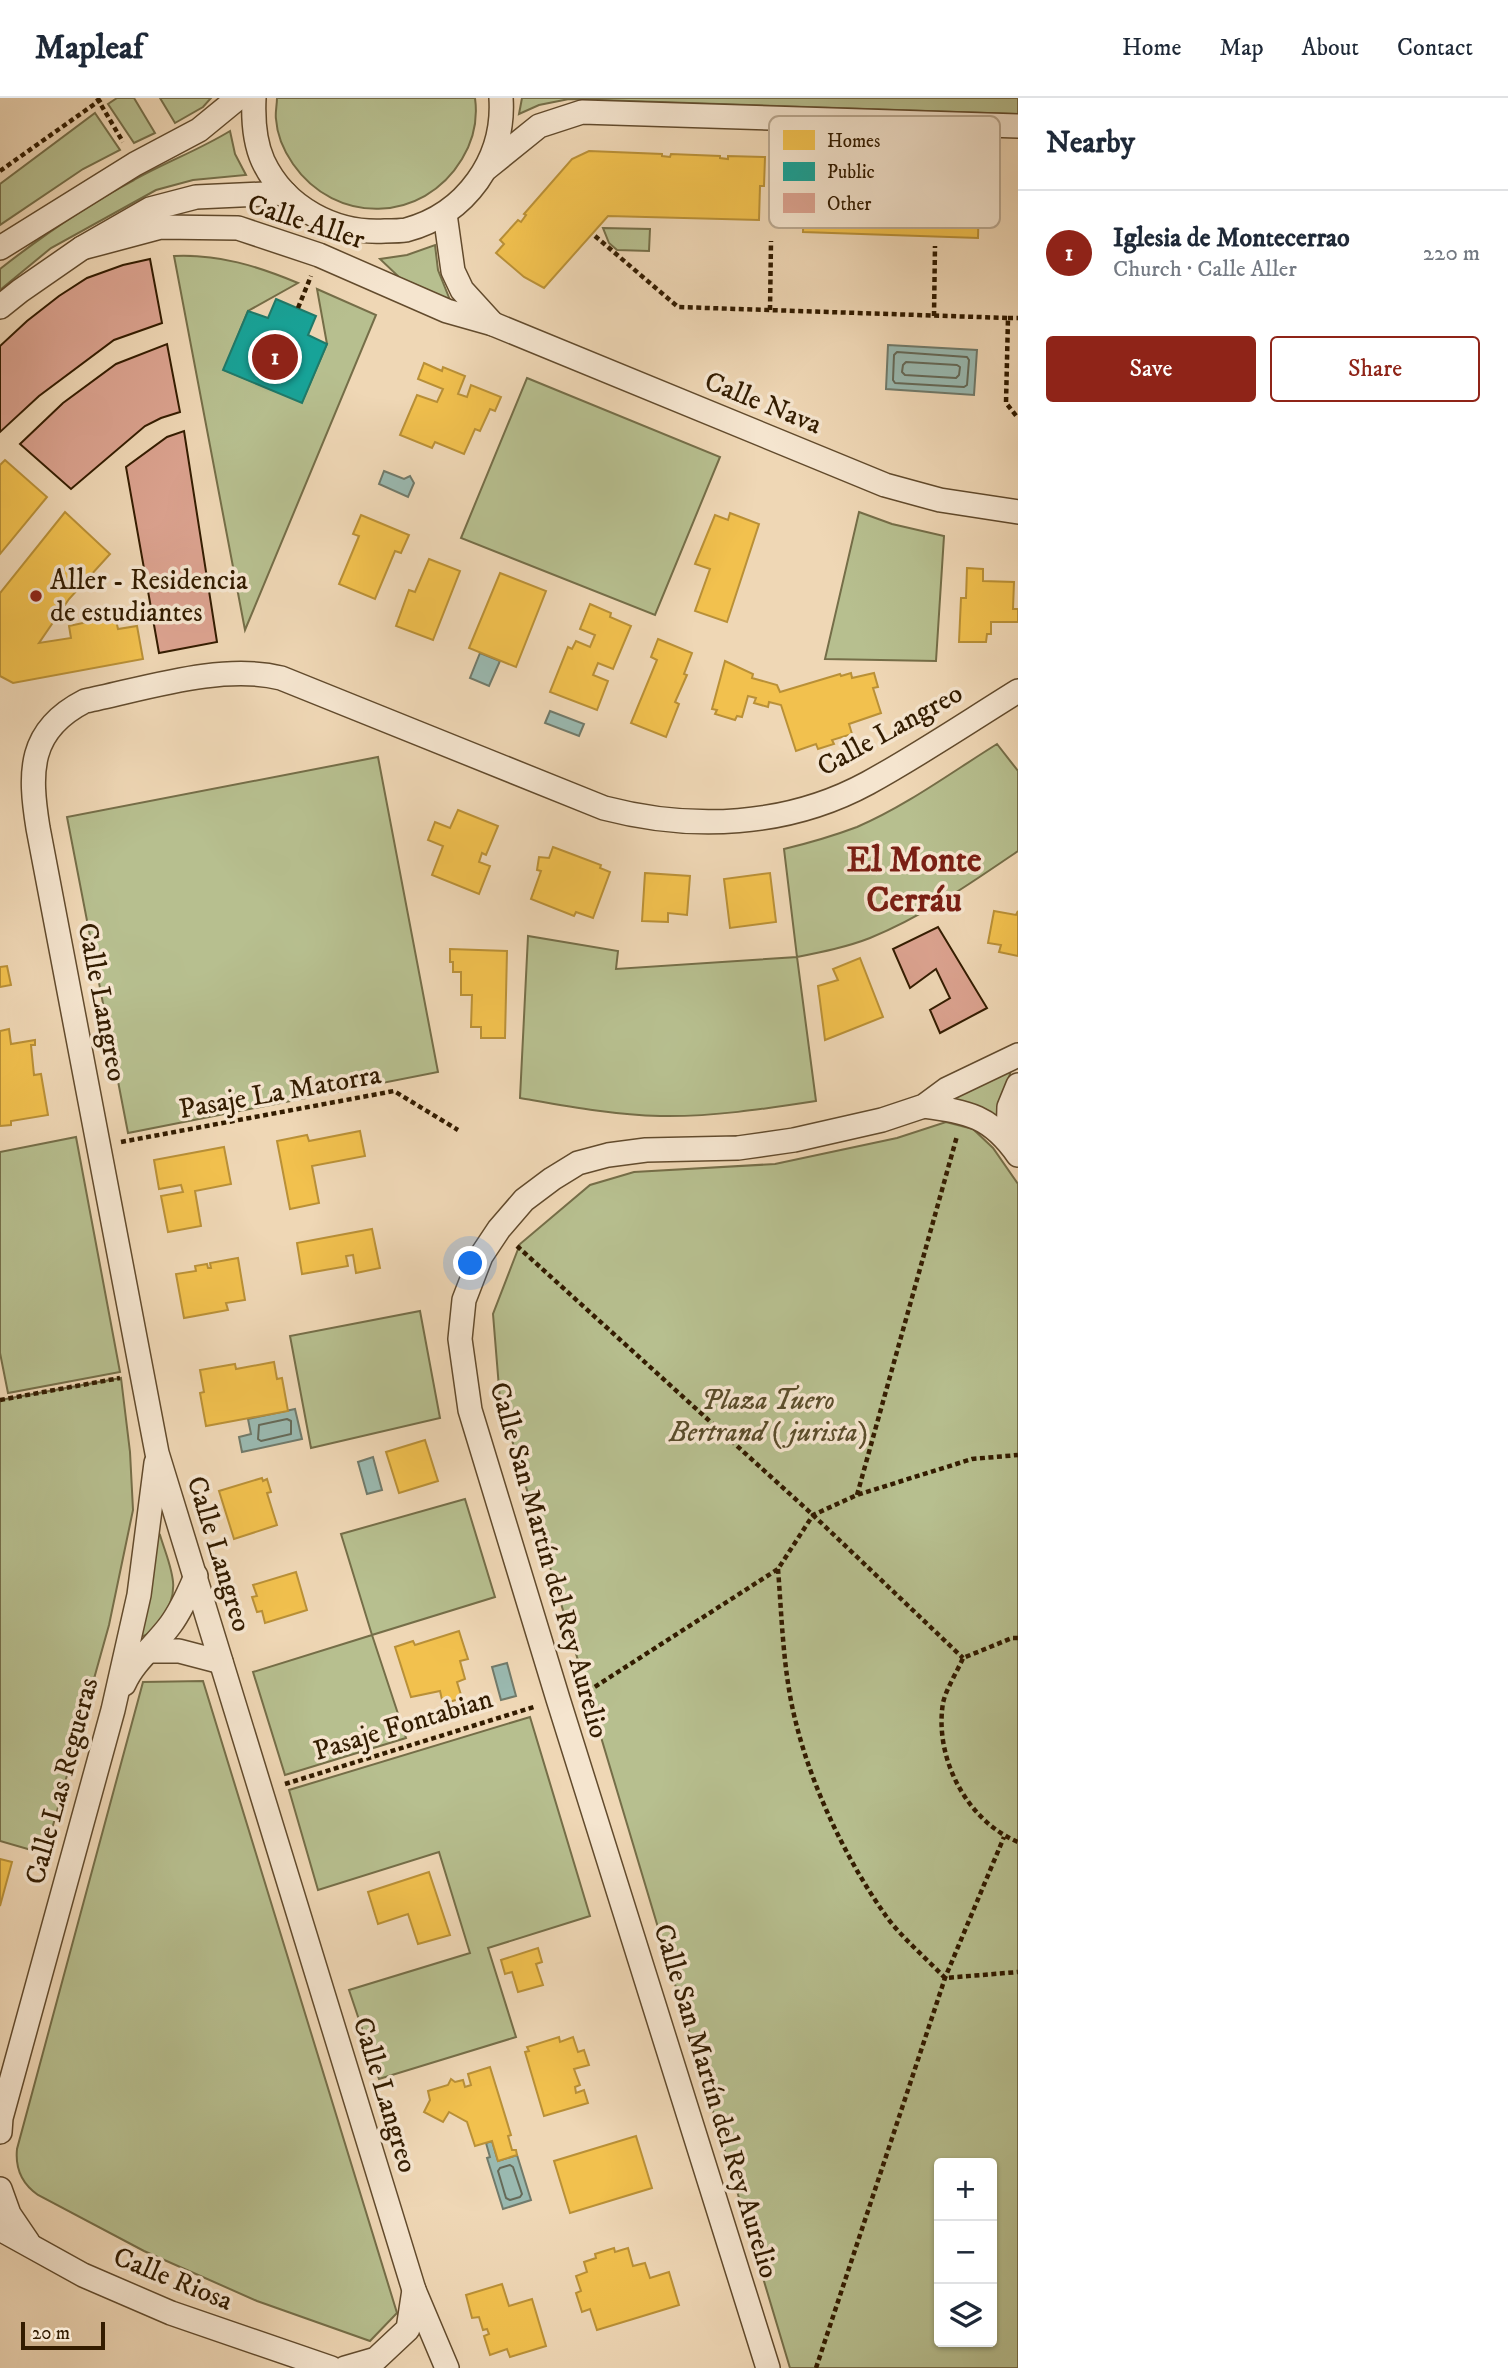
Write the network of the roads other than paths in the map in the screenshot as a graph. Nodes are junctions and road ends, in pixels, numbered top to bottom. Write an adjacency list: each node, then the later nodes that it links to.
1 (238, 98): 11 (street)
2 (254, 98): 8 (street)
3 (501, 98): 7 (street)
4 (769, 117): 7 (street)
5 (1000, 125): 6 (street)
6 (1018, 126)
7 (487, 168): 9 (street)
8 (285, 193): 10 (street); 12 (street, Calle Aller)
9 (445, 214): 10 (street); 15 (street, Calle Nava)
10 (323, 221): 13 (street, Calle Aller)
11 (0, 248)
12 (82, 248): 13 (street, Calle Aller); 14 (street, Calle Aller)
13 (366, 275): 15 (street, Calle Nava)
14 (0, 307)
15 (493, 324): 16 (street, Calle Nava)
16 (1018, 512)
17 (1018, 691): 22 (street, Calle Langreo)
18 (1018, 1055): 20 (street, Calle San Martín del Rey Aurelio)
19 (1018, 1085): 21 (street)
20 (924, 1106): 21 (street); 35 (street, Calle San Martín del Rey Aurelio)
21 (1013, 1147)
22 (157, 1453): 23 (street, Calle Langreo); 26 (street, Calle Las Regueras)
23 (196, 1576): 24 (street); 25 (street, Calle Langreo)
24 (148, 1651): 25 (street); 26 (street)
25 (221, 1662): 31 (street, Calle Langreo)
26 (113, 1710): 27 (street, Calle Las Regueras)
27 (0, 2123)
28 (0, 2189): 30 (street)
29 (0, 2229): 30 (street, Calle Riosa)
30 (31, 2248): 32 (street, Calle Riosa)
31 (414, 2290): 33 (street); 34 (street, Calle Langreo)
32 (331, 2368)
33 (345, 2368)
34 (447, 2368)
35 (768, 2368)

